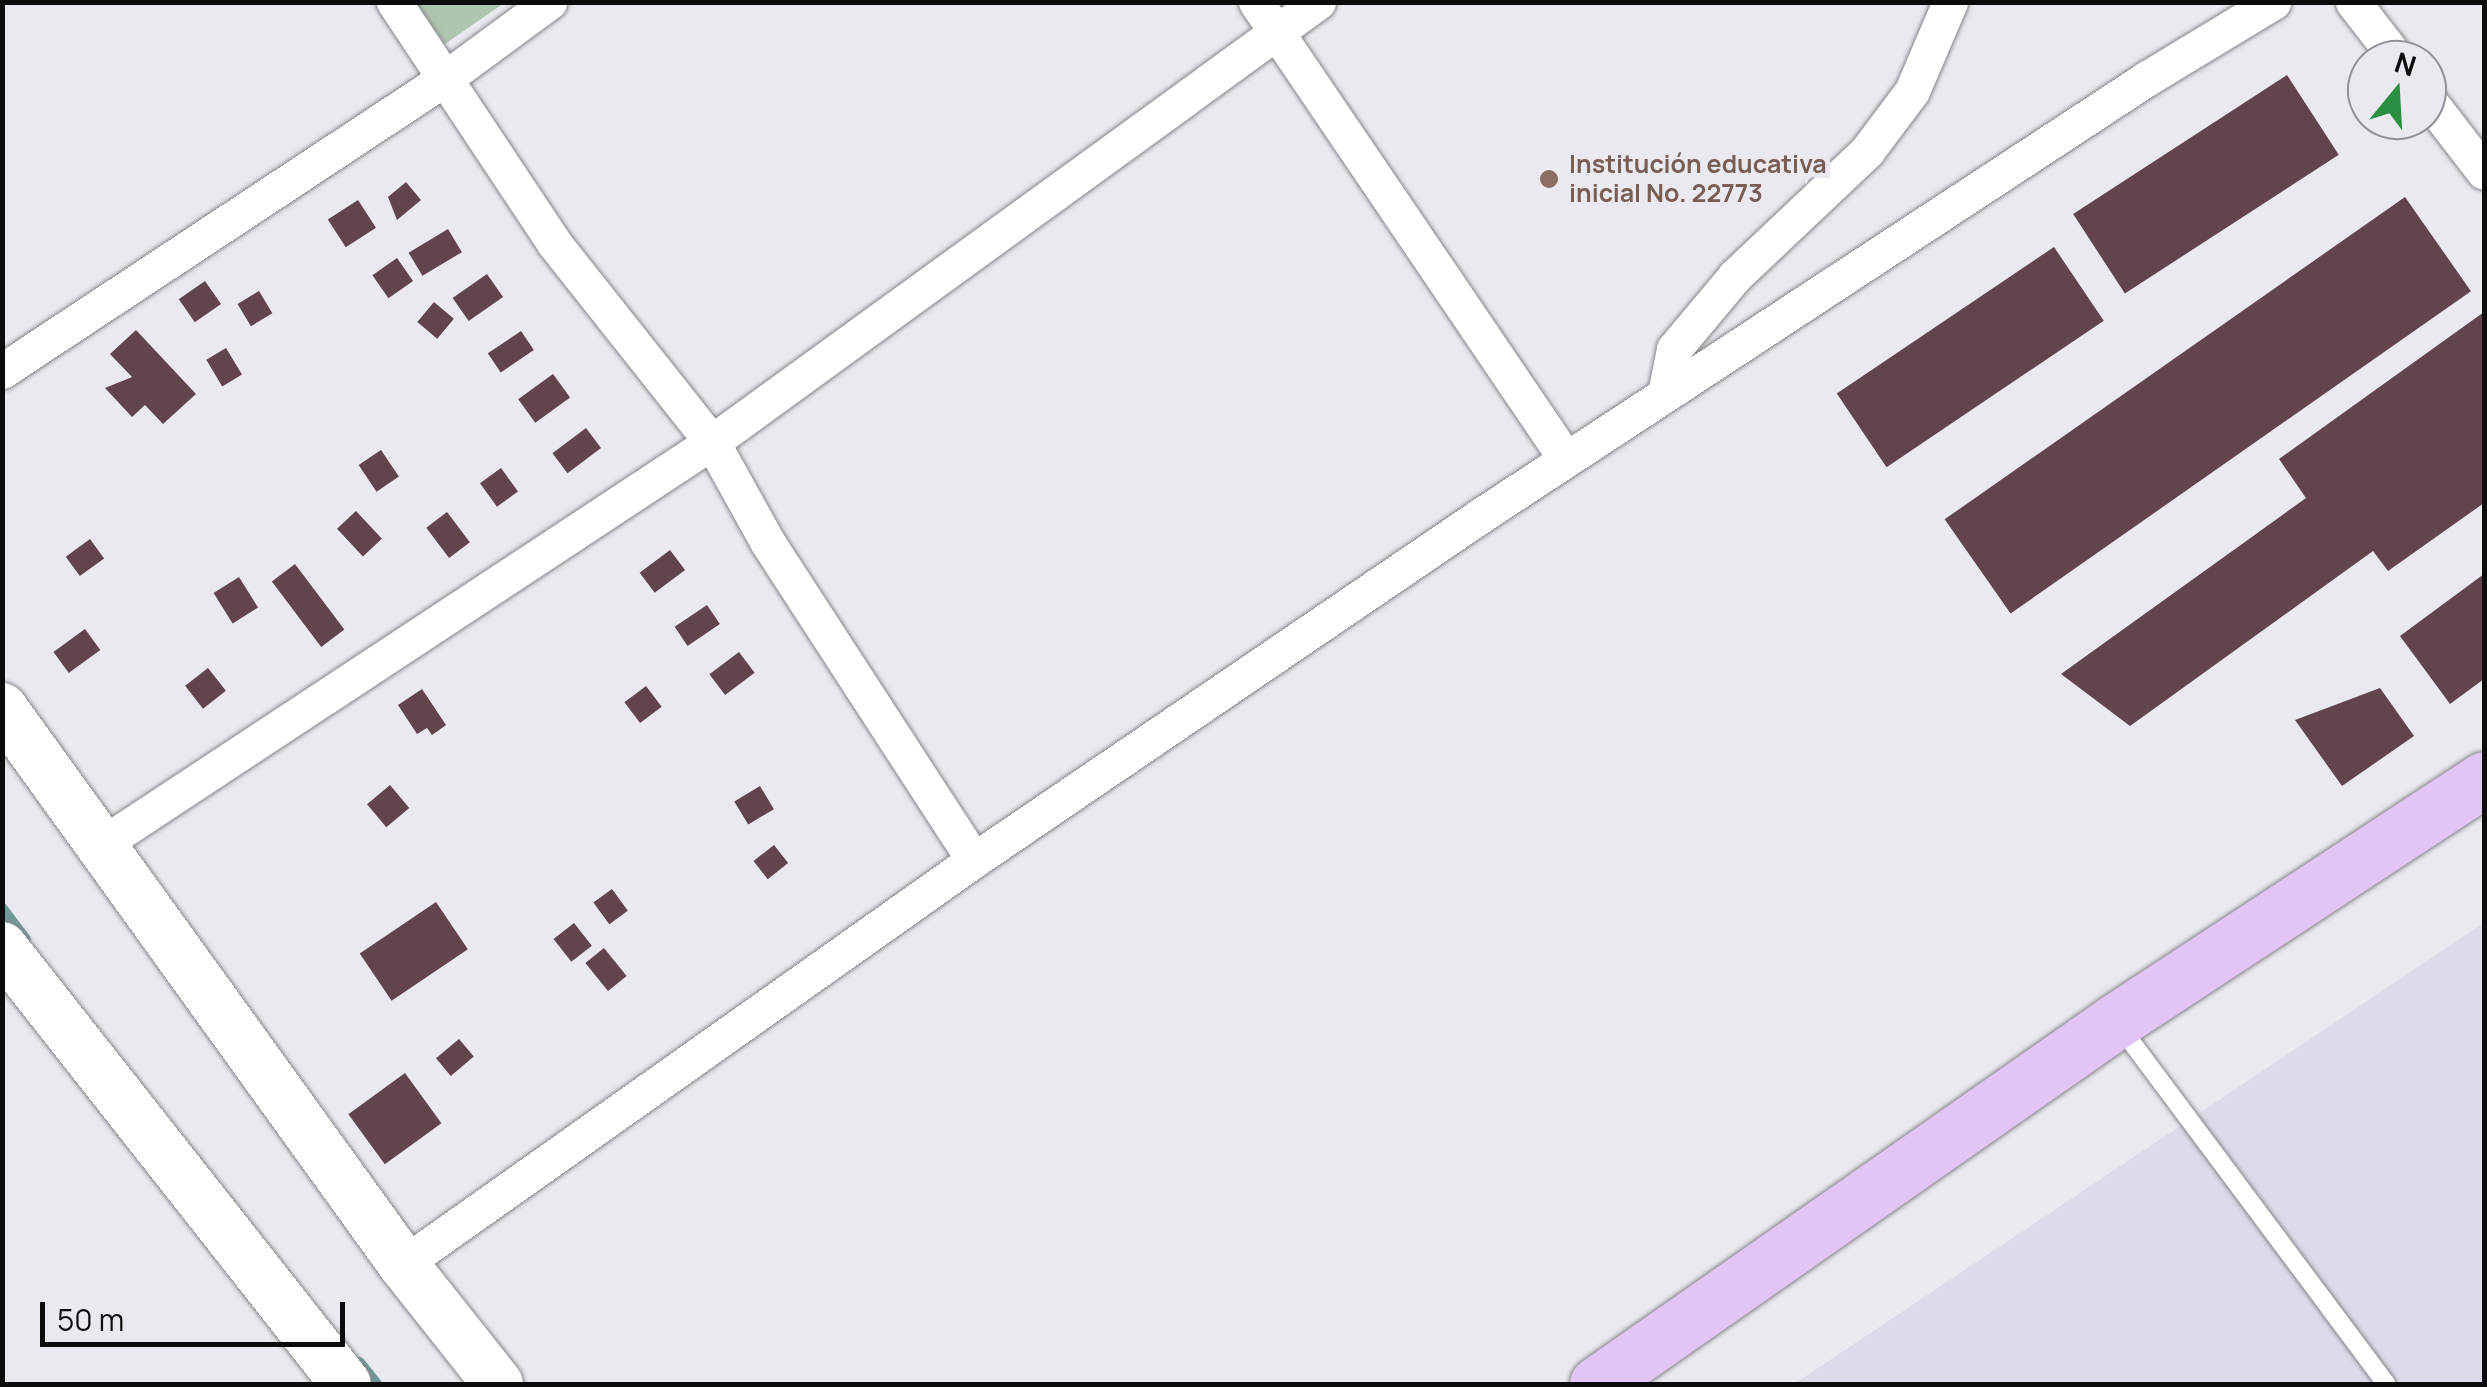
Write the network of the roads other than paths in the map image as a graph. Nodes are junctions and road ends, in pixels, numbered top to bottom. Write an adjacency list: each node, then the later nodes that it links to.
1 (394, 2): 9 (street)
2 (549, 2): 9 (street)
3 (1318, 2): 7 (street)
4 (1950, 2): 13 (street)
5 (2273, 2): 13 (street)
6 (2353, 2): 8 (street)
7 (1267, 15): 14 (street); 15 (street)
8 (2382, 40)
9 (447, 78): 12 (street); 14 (street)
10 (2447, 124): 11 (street)
11 (2484, 172)
12 (2, 371)
13 (1666, 394): 15 (street)
14 (712, 442): 18 (street); 19 (street)
15 (1566, 460): 19 (street)
16 (2, 708): 18 (street)
17 (2484, 779): 21 (main road)
18 (102, 844): 22 (street)
19 (974, 860): 22 (street)
20 (2, 946): 23 (street)
21 (2116, 1020): 25 (main road); 26 (lane)
22 (403, 1264): 24 (street)
23 (346, 1384)
24 (498, 1384)
25 (1597, 1384)
26 (2386, 1384)

